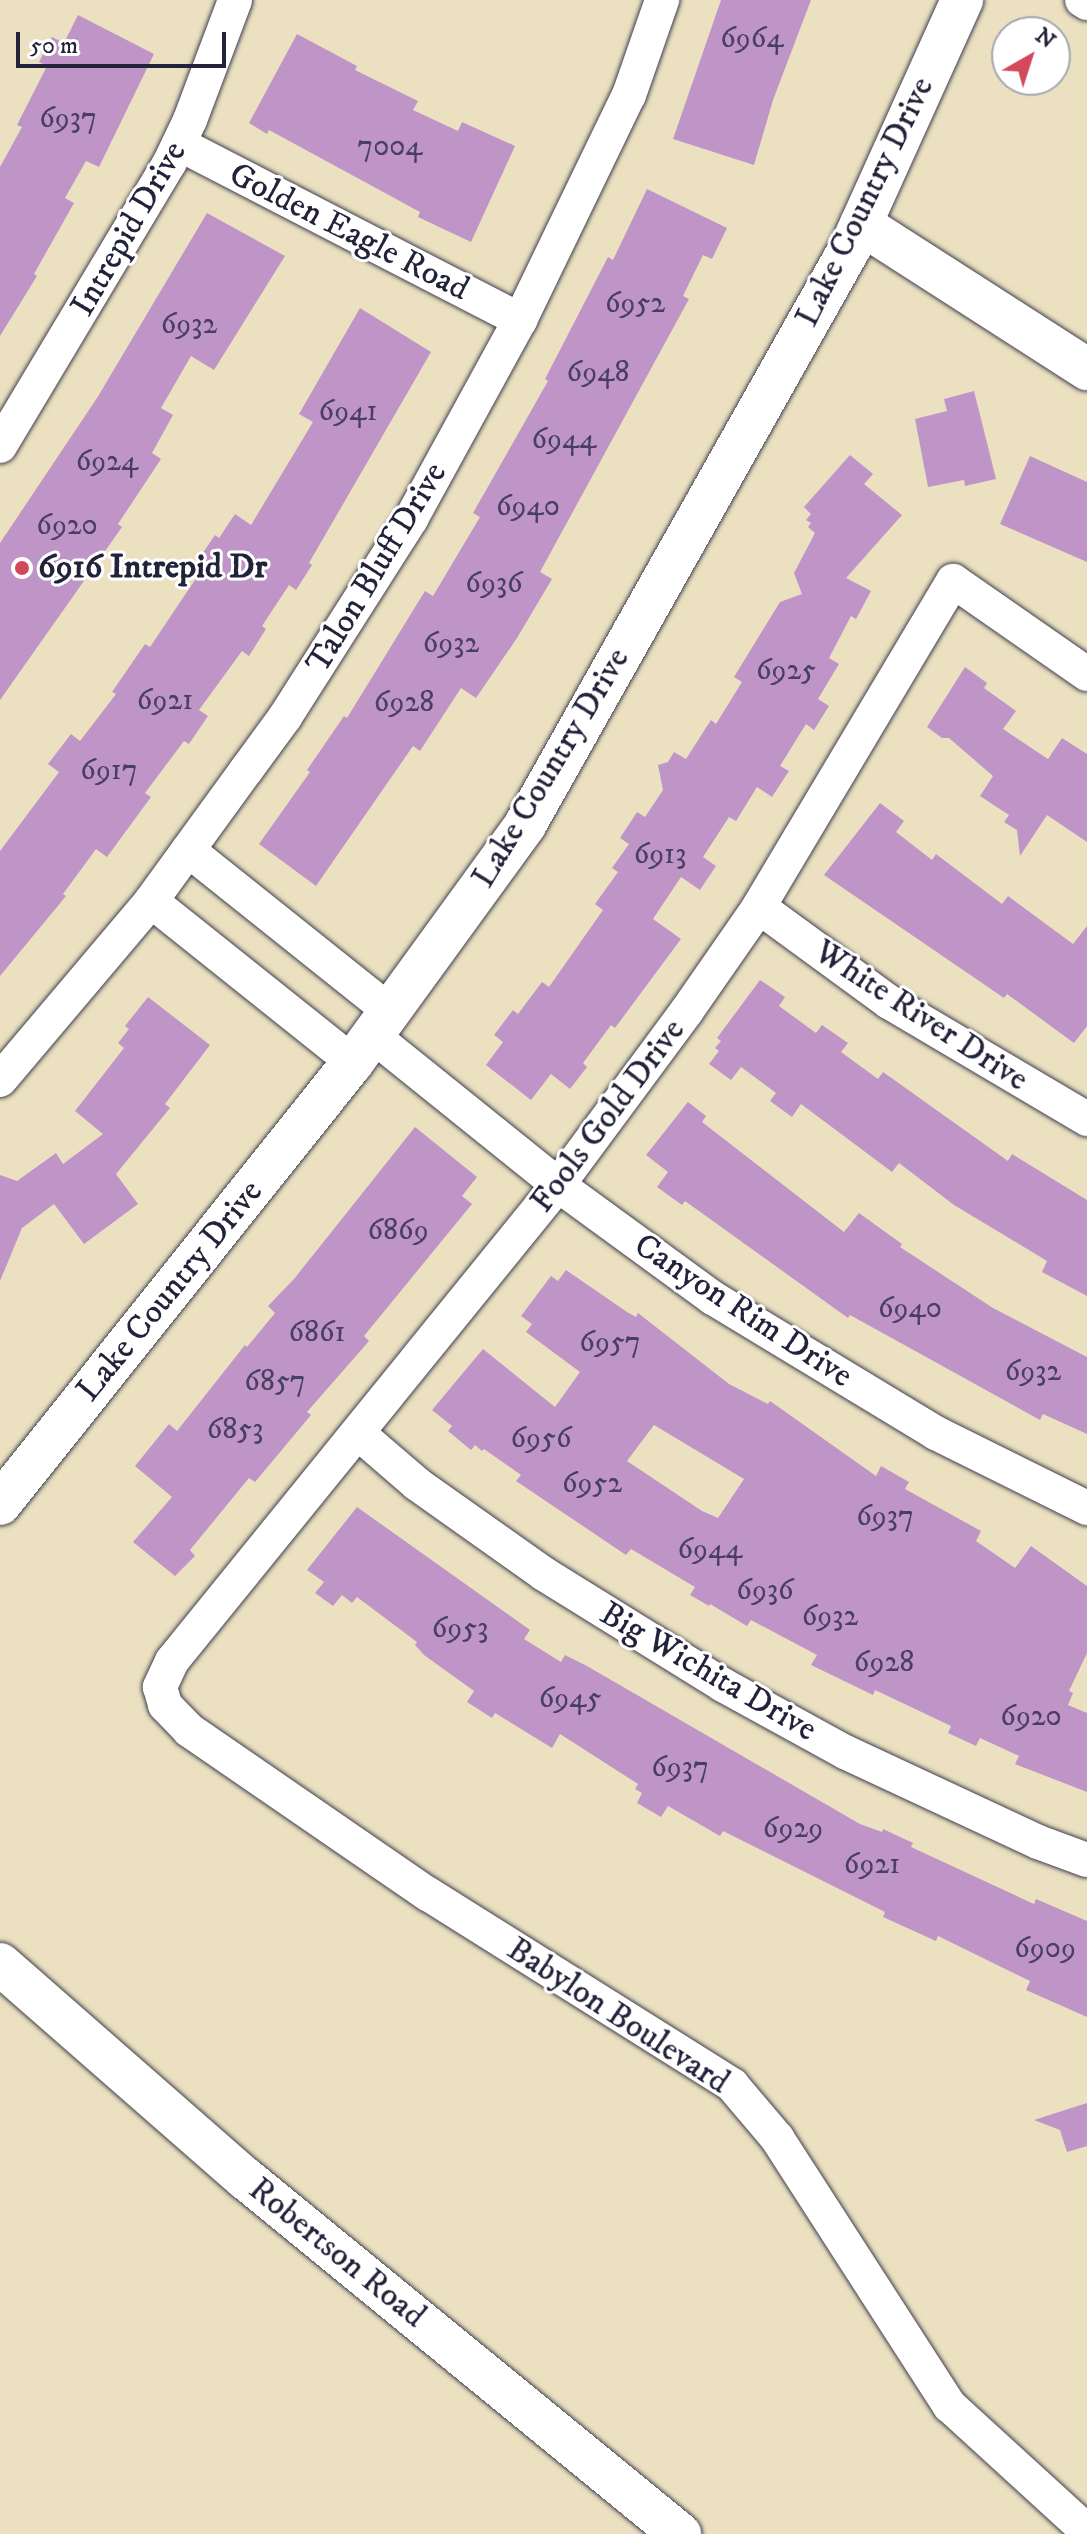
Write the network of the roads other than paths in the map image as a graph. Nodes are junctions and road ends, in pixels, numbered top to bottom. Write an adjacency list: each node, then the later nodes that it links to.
1 (235, 0): 4 (street, Intrepid Drive)
2 (662, 0): 6 (street, Talon Bluff Drive)
3 (962, 0): 5 (street, Lake Country Drive)
4 (179, 144): 6 (street, Golden Eagle Road); 8 (street, Intrepid Drive)
5 (861, 224): 7 (street); 13 (street, Lake Country Drive)
6 (520, 320): 10 (street, Talon Bluff Drive)
7 (1087, 369)
8 (0, 446)
9 (1087, 674): 12 (street, Fools Gold Drive)
10 (188, 850): 11 (street, Talon Bluff Drive); 13 (street)
11 (151, 901): 13 (street); 14 (street, Talon Bluff Drive)
12 (759, 907): 15 (street, White River Drive); 16 (street, Fools Gold Drive)
13 (372, 1037): 16 (street, Canyon Rim Drive); 18 (street, Lake Country Drive)
14 (0, 1080)
15 (1087, 1119)
16 (558, 1185): 17 (street, Fools Gold Drive); 19 (street, Canyon Rim Drive)
17 (358, 1433): 20 (street, Fools Gold Drive); 21 (street, Big Wichita Drive)
18 (0, 1504)
19 (1087, 1508)
20 (210, 1614): 23 (street, Babylon Boulevard)
21 (1087, 1860)
22 (0, 1964): 24 (street, Robertson Road)
23 (1087, 2531)
24 (680, 2534)

